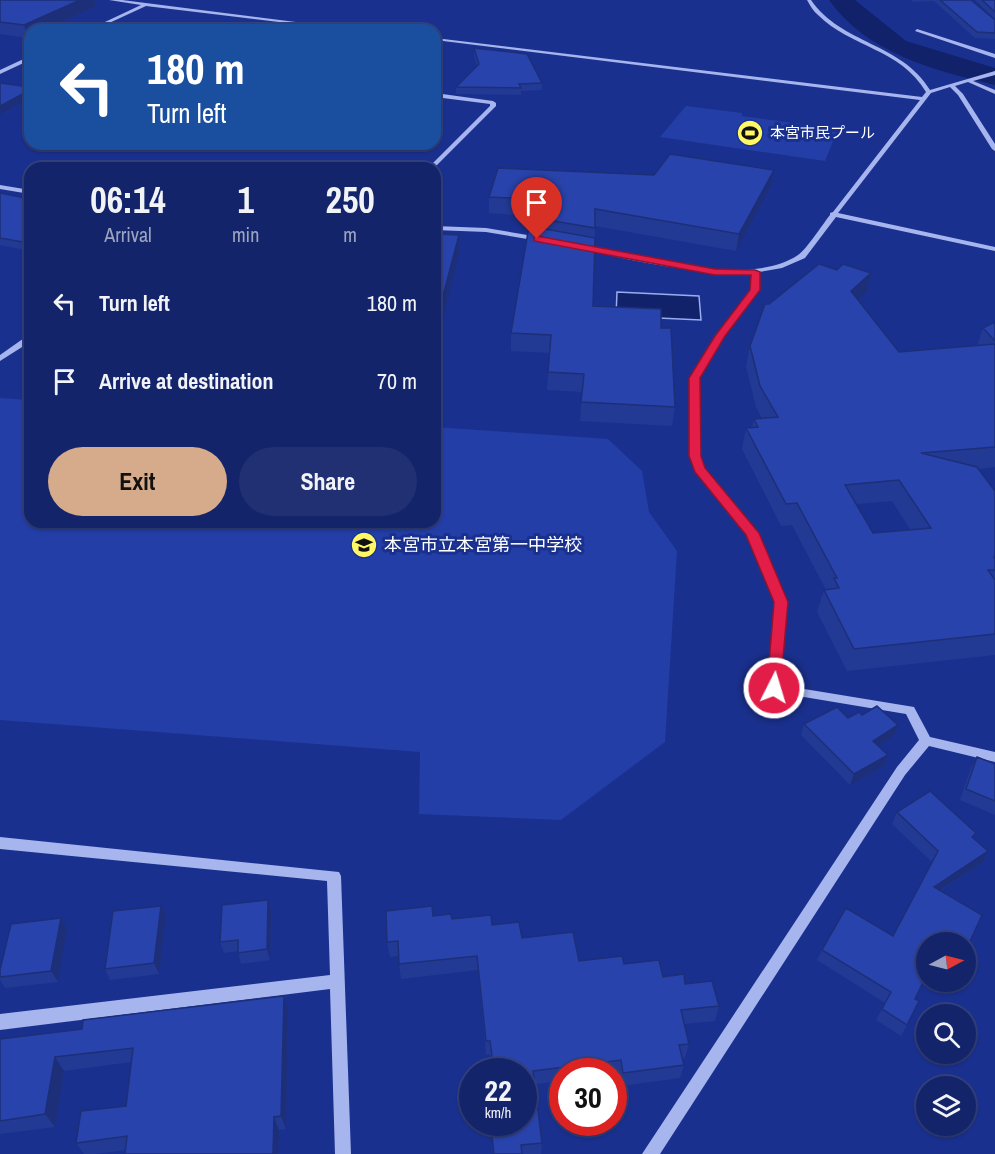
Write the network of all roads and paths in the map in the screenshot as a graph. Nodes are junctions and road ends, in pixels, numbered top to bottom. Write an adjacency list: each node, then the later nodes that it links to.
1 (111, 0): 4 (street)
2 (155, 0): 4 (street)
3 (809, 0): 15 (street)
4 (145, 4): 5 (street); 6 (street)
5 (103, 24)
6 (308, 24)
7 (917, 30): 9 (street)
8 (441, 40): 18 (street)
9 (995, 56)
10 (24, 61): 11 (street)
11 (0, 72)
12 (995, 72): 13 (street)
13 (968, 79): 14 (street); 16 (street)
14 (951, 85): 15 (street); 19 (street)
15 (929, 92): 18 (street)
16 (995, 92)
17 (441, 95): 20 (street)
18 (922, 99): 23 (street)
19 (995, 149)
20 (437, 162)
21 (0, 187): 22 (street)
22 (24, 191)
23 (832, 214): 27 (street); 28 (street)
24 (441, 228): 25 (street)
25 (550, 241)
26 (574, 246): 28 (street)
27 (995, 249)
28 (755, 272): 31 (street)
29 (24, 342): 30 (street)
30 (0, 359)
31 (926, 741): 32 (street); 37 (street)
32 (995, 757)
33 (0, 843): 34 (street)
34 (339, 981): 35 (street); 36 (street)
35 (0, 1022)
36 (343, 1154)
37 (650, 1154)

